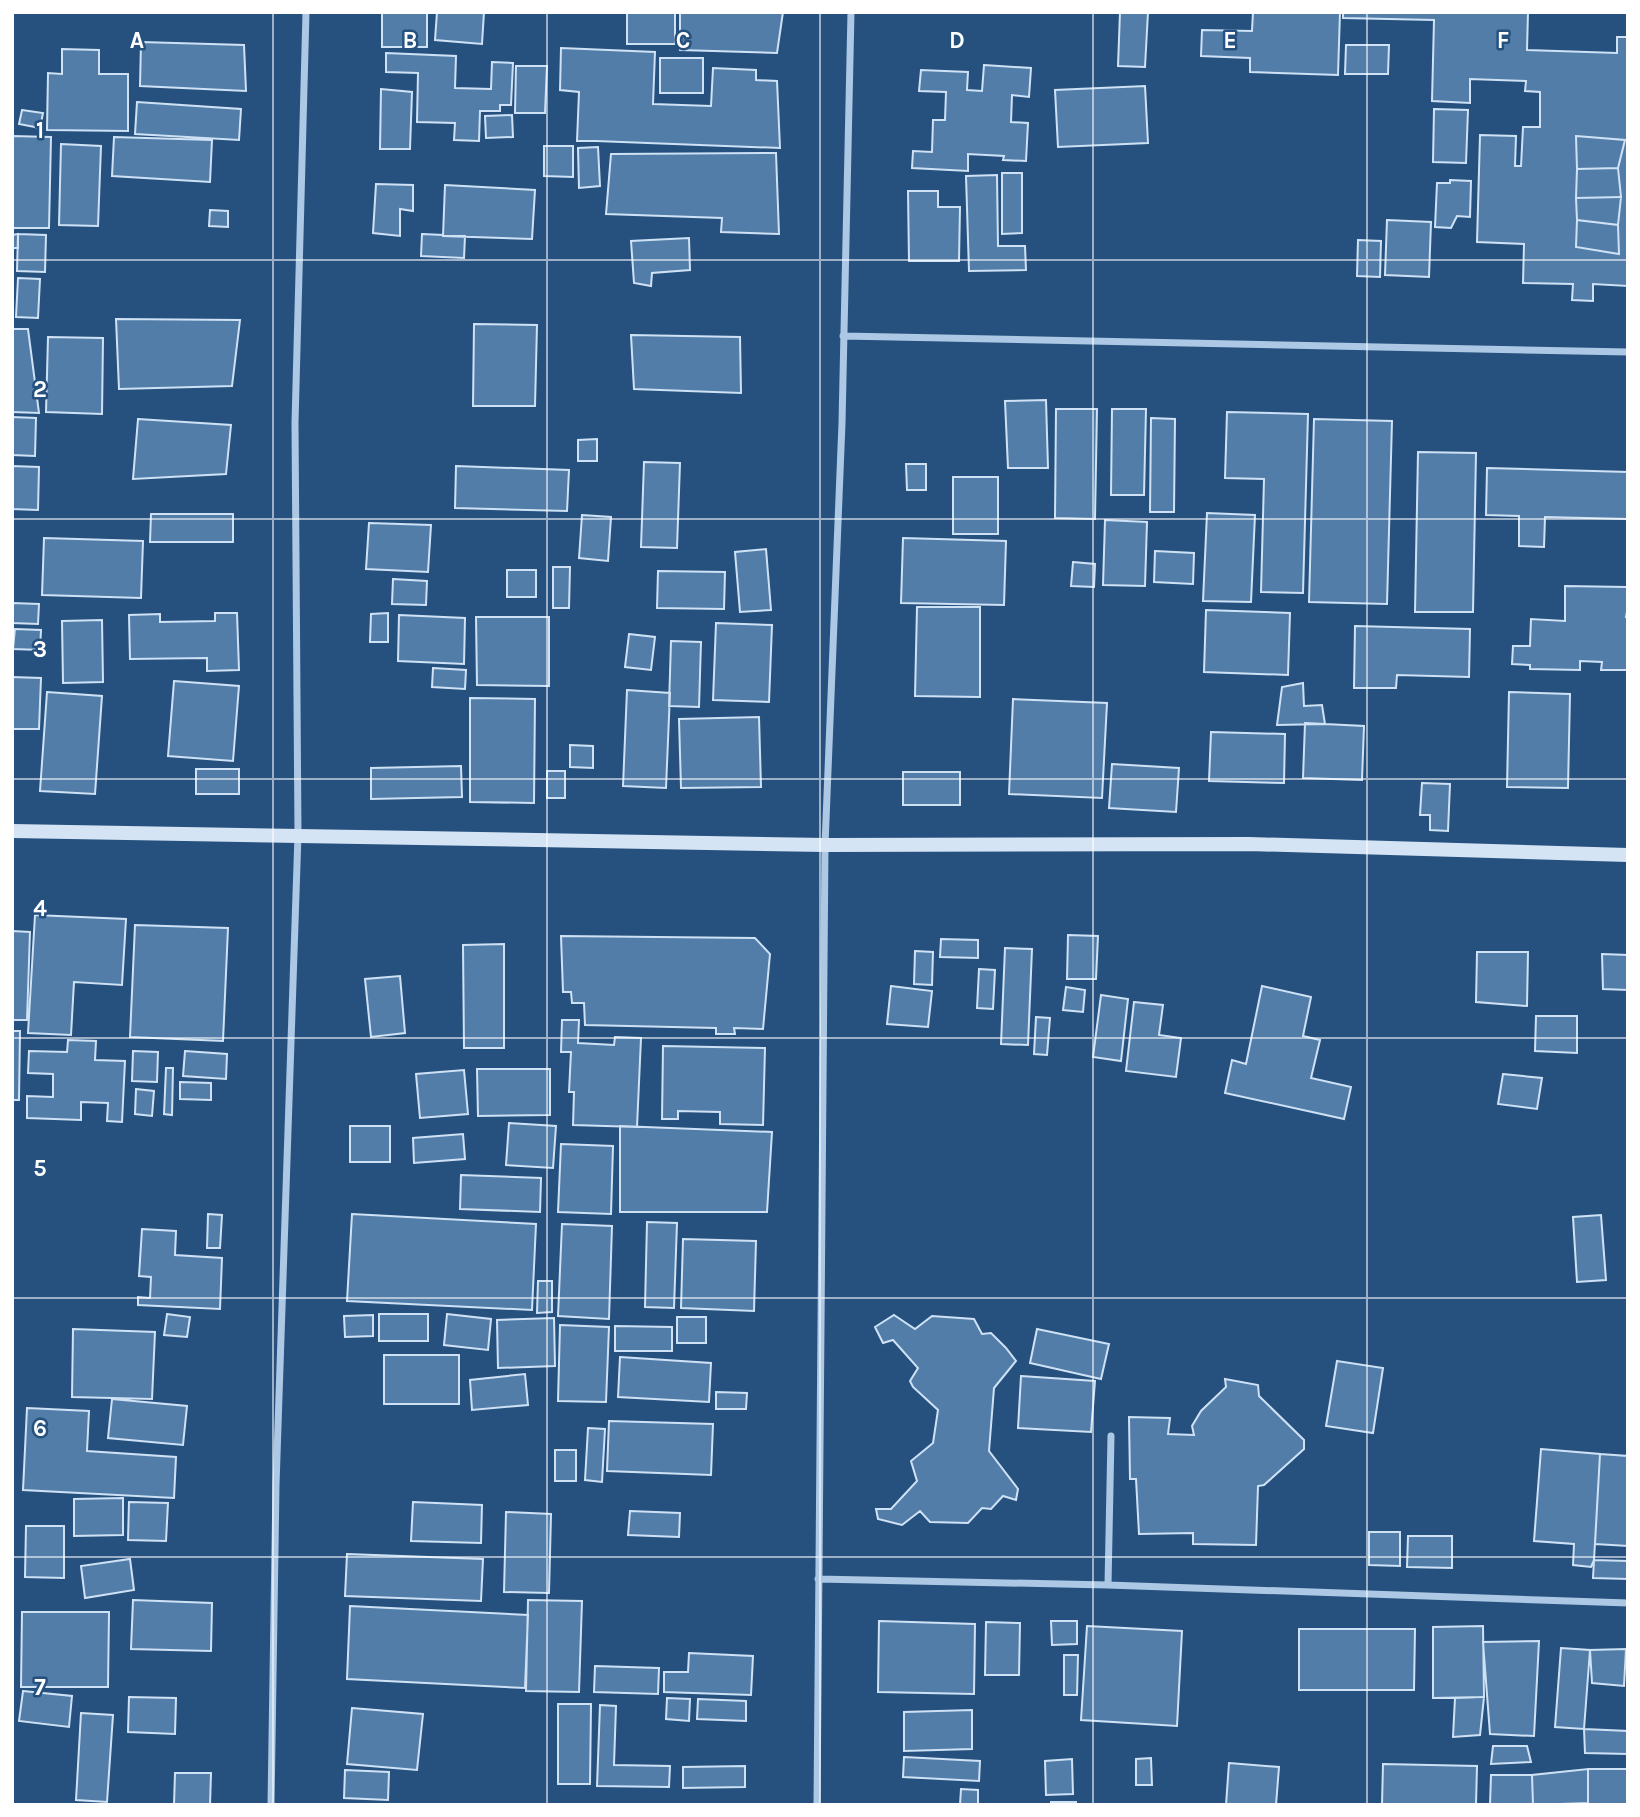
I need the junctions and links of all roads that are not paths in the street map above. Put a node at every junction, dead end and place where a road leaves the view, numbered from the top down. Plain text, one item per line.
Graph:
1 (306, 12) edge
2 (851, 12) edge
3 (844, 336) junction
4 (1628, 352) edge
5 (12, 831) edge
6 (298, 835) junction
7 (825, 845) junction
8 (1628, 855) edge
9 (1111, 1436) dead end
10 (818, 1579) junction
11 (1108, 1585) junction
12 (1628, 1603) edge
13 (271, 1805) edge
14 (817, 1805) edge

1 - 6 street
2 - 3 street
3 - 4 street
3 - 7 street
5 - 6 street
6 - 7 street
6 - 13 street
7 - 8 street
7 - 10 street
9 - 11 street
10 - 11 street
10 - 14 street
11 - 12 street

